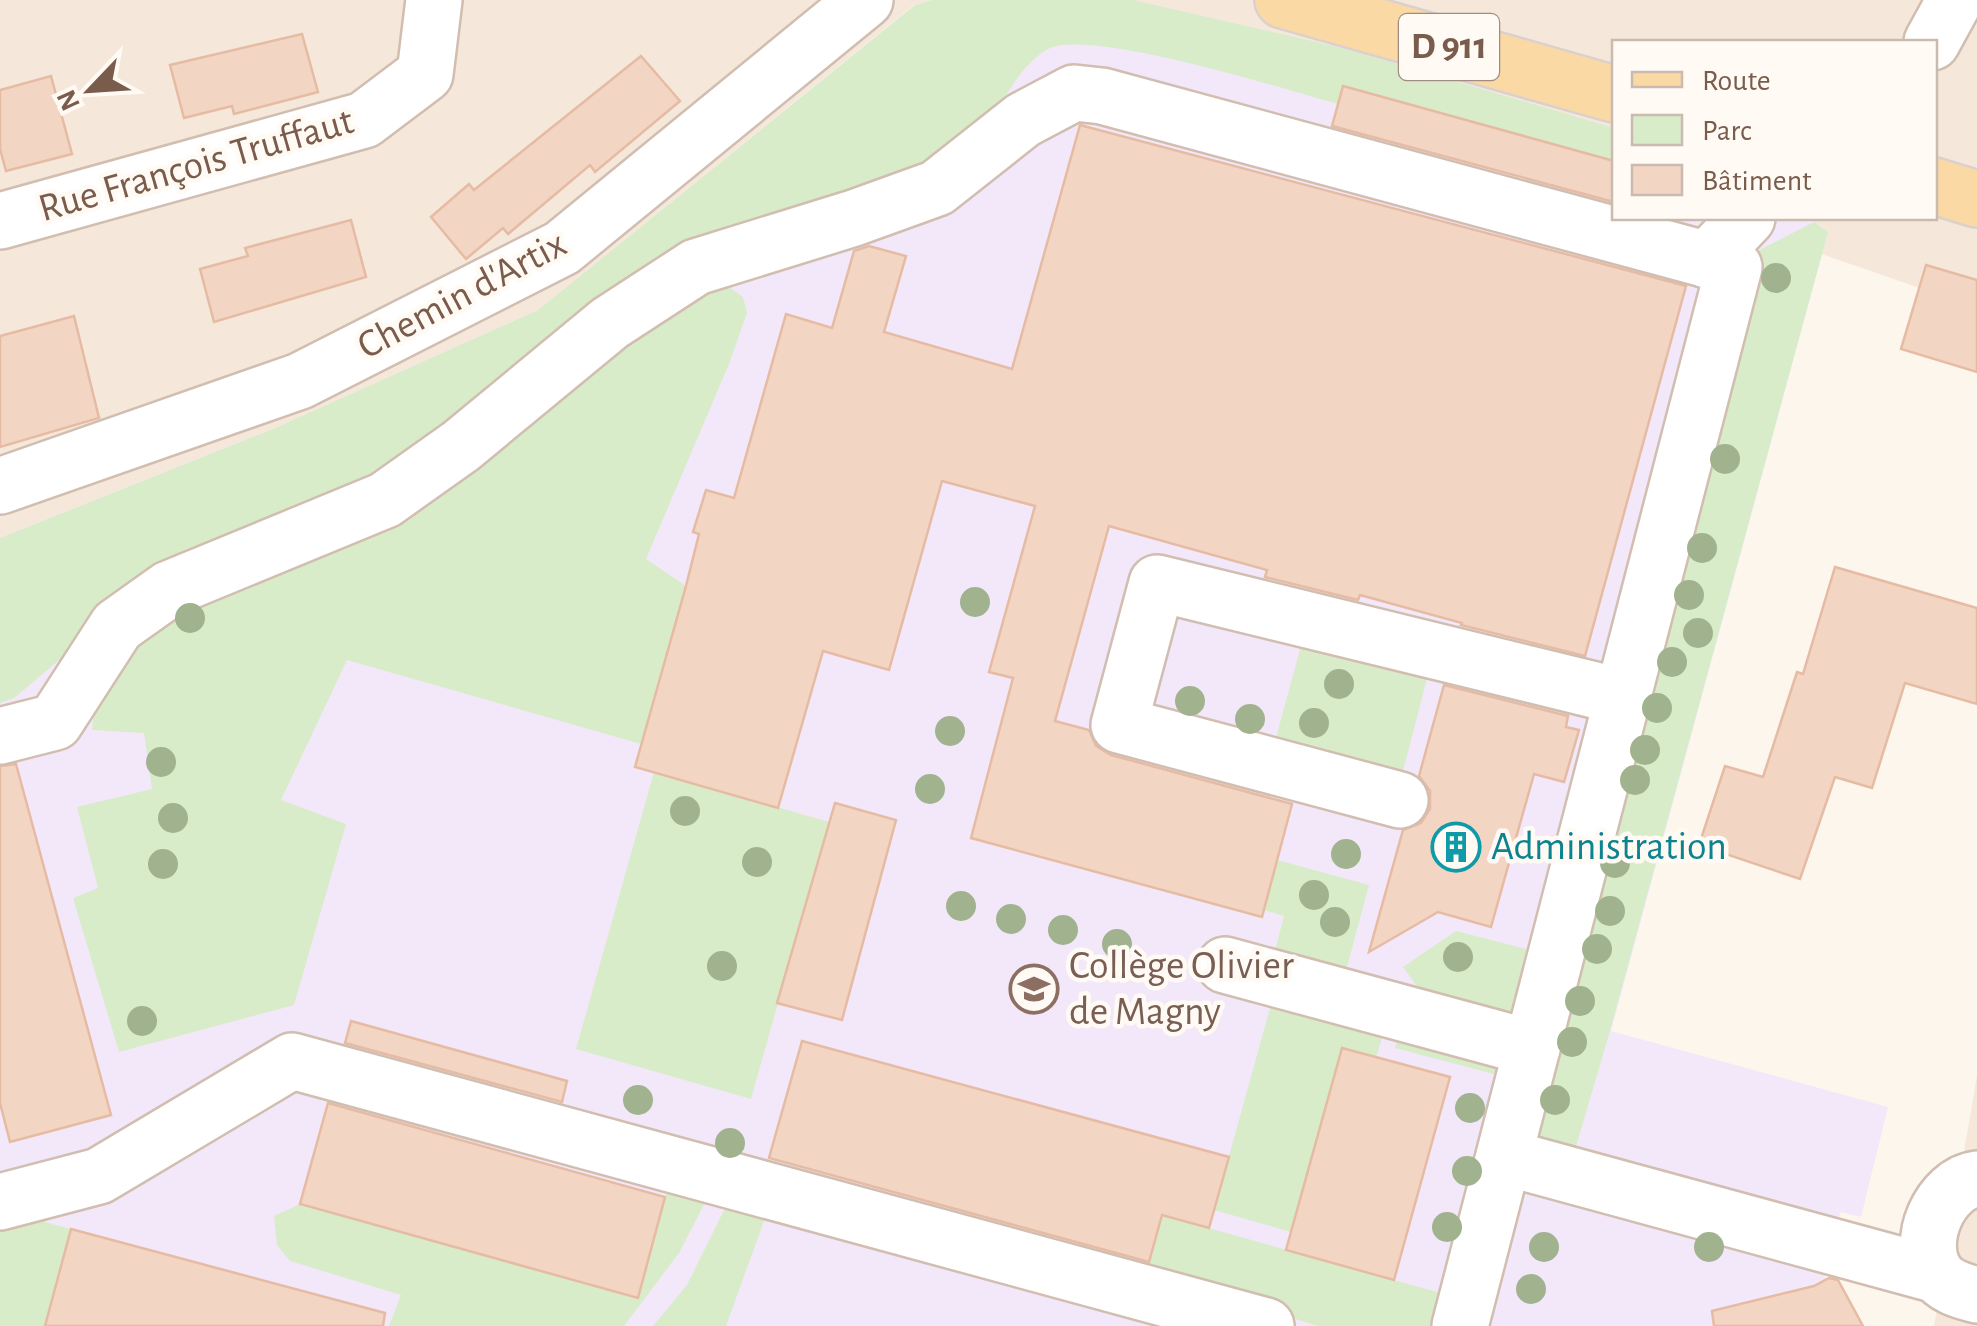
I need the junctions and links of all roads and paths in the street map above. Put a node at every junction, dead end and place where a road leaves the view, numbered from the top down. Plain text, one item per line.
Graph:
1 (434, 0) edge
2 (865, 0) edge
3 (1283, 0) edge
4 (1954, 0) edge
5 (1933, 40) edge
6 (1612, 93) edge
7 (1937, 187) edge
8 (1977, 200) edge
9 (1745, 220) edge
10 (0, 221) edge
11 (1707, 260) junction
12 (0, 486) edge
13 (1623, 697) junction
14 (0, 736) edge
15 (1400, 800) dead end
16 (1225, 965) dead end
17 (1532, 1048) junction
18 (1504, 1158) junction
19 (1977, 1179) edge
20 (0, 1202) edge
21 (1954, 1296) edge
22 (1266, 1326) edge
23 (1460, 1326) edge

1 - 10 street, Rue François Truffaut
2 - 12 street, Chemin d'Artix
3 - 6 main road, D 911
4 - 5 street
7 - 8 main road
9 - 11 street
11 - 13 street
11 - 14 street
13 - 15 street
13 - 17 street
16 - 17 street
17 - 18 street
18 - 21 street
18 - 23 street
19 - 21 street
20 - 22 street

